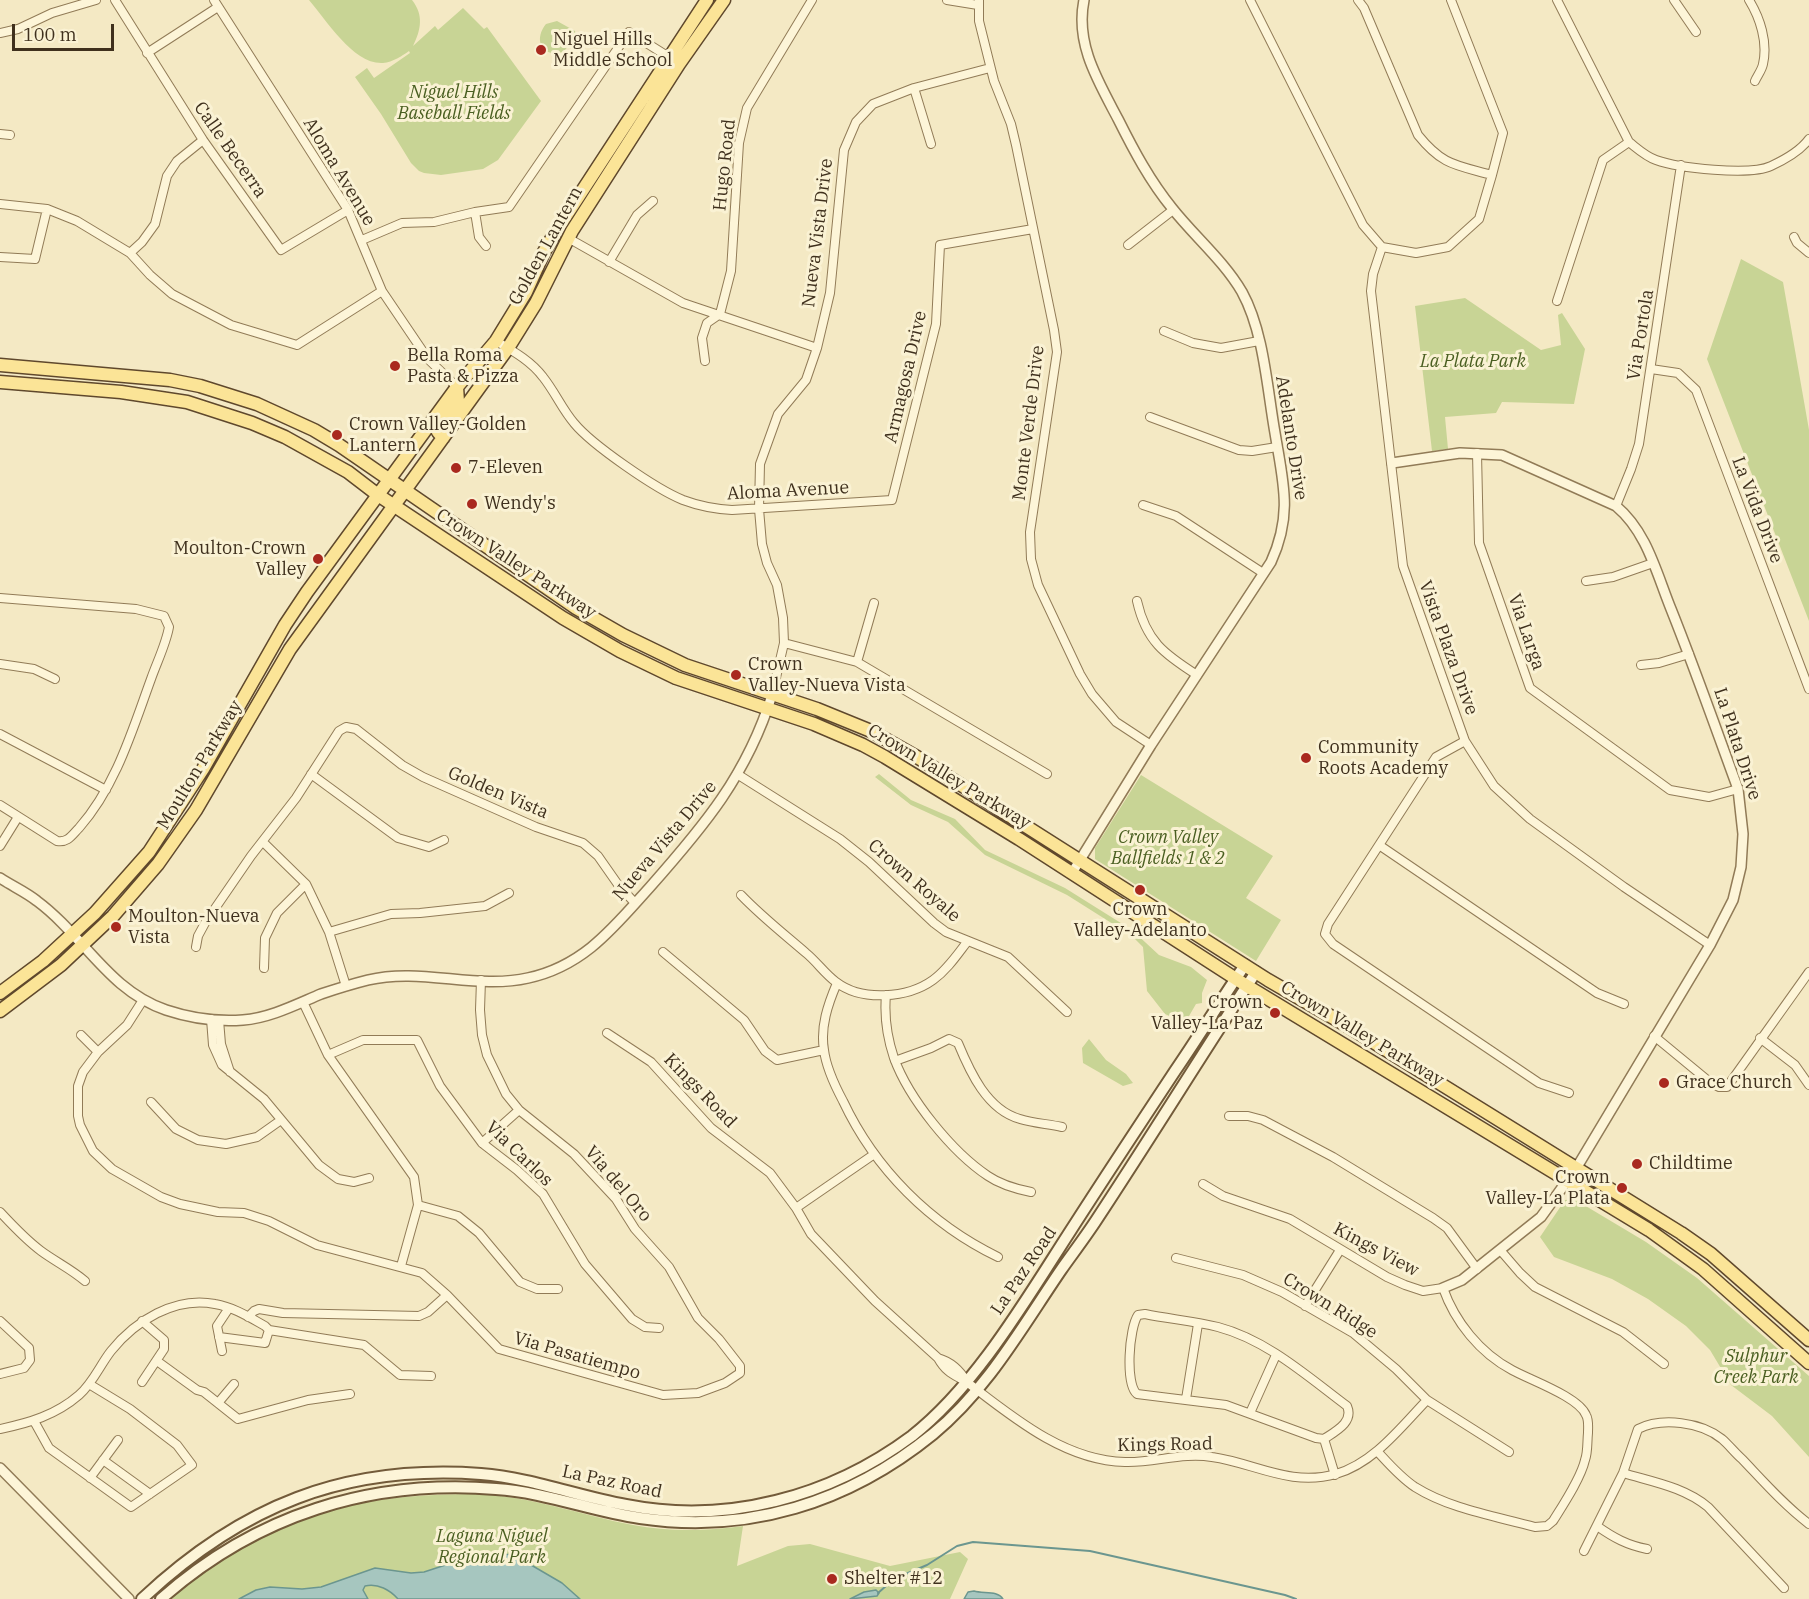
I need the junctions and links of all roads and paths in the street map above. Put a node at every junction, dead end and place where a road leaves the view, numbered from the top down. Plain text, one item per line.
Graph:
1 (96, 0) edge
2 (115, 0) edge
3 (707, 0) edge
4 (724, 0) edge
5 (812, 0) edge
6 (947, 0) edge
7 (1084, 0) edge
8 (1250, 0) edge
9 (1358, 0) edge
10 (1451, 0) edge
11 (1557, 0) edge
12 (1674, 0) edge
13 (1749, 0) edge
14 (979, 3) edge
15 (216, 4) edge
16 (1696, 32) dead end
17 (0, 33) edge
18 (147, 53) junction
19 (674, 61) junction
20 (990, 68) junction
21 (1755, 81) dead end
22 (914, 88) junction
23 (0, 134) edge
24 (10, 135) dead end
25 (1809, 139) edge
26 (204, 140) junction
27 (1629, 142) junction
28 (931, 144) dead end
29 (1681, 165) junction
30 (1492, 175) junction
31 (588, 181) junction
32 (653, 201) dead end
33 (0, 204) edge
34 (47, 209) junction
35 (348, 210) junction
36 (1173, 210) junction
37 (475, 212) junction
38 (1033, 229) junction
39 (1794, 237) dead end
40 (568, 238) junction
41 (362, 240) junction
42 (1128, 245) dead end
43 (486, 246) dead end
44 (1383, 247) junction
45 (130, 252) junction
46 (1809, 253) edge
47 (0, 257) edge
48 (609, 262) junction
49 (538, 265) junction
50 (382, 291) junction
51 (1557, 301) dead end
52 (720, 314) junction
53 (1164, 331) dead end
54 (496, 341) junction
55 (1259, 341) junction
56 (508, 348) junction
57 (817, 348) junction
58 (498, 361) junction
59 (705, 361) dead end
60 (0, 365) edge
61 (1651, 369) junction
62 (0, 382) edge
63 (457, 387) junction
64 (1150, 417) dead end
65 (443, 438) junction
66 (1277, 447) junction
67 (1477, 453) junction
68 (1392, 463) junction
69 (388, 480) junction
70 (405, 491) junction
71 (378, 495) junction
72 (892, 500) joint
73 (394, 505) junction
74 (1143, 505) dead end
75 (1616, 506) junction
76 (759, 509) junction
77 (1653, 562) junction
78 (1263, 573) junction
79 (1586, 581) dead end
80 (0, 598) edge
81 (1137, 601) dead end
82 (874, 603) dead end
83 (784, 643) junction
84 (1689, 654) junction
85 (856, 662) junction
86 (0, 664) edge
87 (1641, 665) dead end
88 (1197, 675) junction
89 (56, 679) dead end
90 (1809, 689) edge
91 (772, 695) junction
92 (768, 709) junction
93 (0, 734) edge
94 (1466, 741) junction
95 (1151, 745) junction
96 (311, 774) junction
97 (737, 774) junction
98 (1047, 774) dead end
99 (1738, 789) junction
100 (106, 790) junction
101 (0, 805) edge
102 (18, 817) junction
103 (444, 840) dead end
104 (263, 842) junction
105 (1379, 845) junction
106 (0, 846) edge
107 (1081, 860) junction
108 (1072, 873) junction
109 (0, 878) edge
110 (306, 884) junction
111 (509, 893) dead end
112 (741, 894) dead end
113 (635, 903) junction
114 (329, 932) junction
115 (71, 933) junction
116 (967, 942) junction
117 (82, 944) junction
118 (1710, 945) junction
119 (196, 947) dead end
120 (663, 952) dead end
121 (264, 968) dead end
122 (1251, 969) junction
123 (1809, 972) edge
124 (1236, 978) junction
125 (481, 980) junction
126 (837, 983) junction
127 (346, 986) junction
128 (1247, 986) junction
129 (0, 993) edge
130 (886, 995) junction
131 (143, 1000) junction
132 (303, 1002) junction
133 (1624, 1004) dead end
134 (0, 1011) edge
135 (1067, 1012) dead end
136 (215, 1020) junction
137 (607, 1033) dead end
138 (81, 1035) dead end
139 (1654, 1036) junction
140 (1760, 1038) junction
141 (824, 1050) junction
142 (98, 1052) junction
143 (328, 1055) junction
144 (895, 1061) junction
145 (1809, 1085) edge
146 (1569, 1094) dead end
147 (151, 1102) dead end
148 (519, 1110) junction
149 (1229, 1116) dead end
150 (281, 1120) junction
151 (1062, 1127) dead end
152 (482, 1143) junction
153 (873, 1155) junction
154 (1577, 1167) junction
155 (369, 1179) dead end
156 (1568, 1180) junction
157 (1203, 1184) dead end
158 (1031, 1192) dead end
159 (418, 1205) junction
160 (796, 1208) junction
161 (0, 1212) edge
162 (1340, 1250) junction
163 (1501, 1251) junction
164 (998, 1257) dead end
165 (1176, 1258) dead end
166 (401, 1266) junction
167 (1478, 1269) junction
168 (85, 1281) dead end
169 (1443, 1288) junction
170 (558, 1289) dead end
171 (447, 1295) junction
172 (1305, 1306) junction
173 (229, 1308) junction
174 (248, 1317) junction
175 (0, 1321) edge
176 (142, 1321) junction
177 (1198, 1324) junction
178 (659, 1328) dead end
179 (269, 1330) junction
180 (219, 1336) junction
181 (1809, 1340) edge
182 (222, 1351) dead end
183 (1276, 1355) junction
184 (157, 1361) junction
185 (1809, 1362) edge
186 (1664, 1364) dead end
187 (741, 1371) joint
188 (0, 1374) edge
189 (430, 1376) dead end
190 (142, 1382) dead end
191 (967, 1382) junction
192 (89, 1384) junction
193 (234, 1384) dead end
194 (977, 1390) junction
195 (350, 1394) dead end
196 (1186, 1399) junction
197 (1427, 1400) junction
198 (218, 1403) junction
199 (1250, 1413) junction
200 (34, 1421) junction
201 (0, 1429) edge
202 (1324, 1439) junction
203 (118, 1440) dead end
204 (1377, 1451) junction
205 (1509, 1452) dead end
206 (103, 1460) junction
207 (0, 1468) edge
208 (1623, 1473) junction
209 (1335, 1474) junction
210 (845, 1477) junction
211 (90, 1478) junction
212 (844, 1491) junction
213 (150, 1494) junction
214 (1809, 1524) edge
215 (1597, 1526) junction
216 (1647, 1549) dead end
217 (1584, 1551) dead end
218 (185, 1578) junction
219 (1784, 1588) dead end
220 (129, 1599) edge
221 (142, 1599) edge
222 (152, 1599) edge
223 (161, 1599) edge

1 - 17 street
2 - 18 street, Calle Becerra
3 - 19 main road, Golden Lantern
4 - 19 main road, Golden Lantern
5 - 52 street, Hugo Road
6 - 14 street
7 - 36 street, Adelanto Drive
8 - 44 street
9 - 30 street
10 - 30 street
11 - 27 street
12 - 16 street
13 - 21 street
14 - 20 street, Monte Verde Drive
15 - 18 street
15 - 35 street, Aloma Avenue
18 - 26 street, Calle Becerra
19 - 31 main road, Golden Lantern
19 - 37 street
19 - 40 main road, Golden Lantern
20 - 22 street, Nueva Vista Drive
20 - 38 street, Monte Verde Drive
22 - 28 street
22 - 57 street, Nueva Vista Drive
23 - 24 street
25 - 29 street
26 - 35 street, Calle Becerra
26 - 45 street
27 - 29 street
27 - 51 street
29 - 61 street, Via Portola
30 - 44 street
31 - 40 main road
31 - 49 main road, Golden Lantern
32 - 48 street
33 - 34 street
34 - 45 street
34 - 47 street
35 - 41 street, Aloma Avenue
36 - 42 street
36 - 55 street, Adelanto Drive
37 - 41 street
37 - 43 street
38 - 72 street, Armagosa Drive
38 - 95 street, Monte Verde Drive
39 - 46 street
40 - 48 street
40 - 49 main road
40 - 56 main road, Golden Lantern
41 - 50 street, Aloma Avenue
44 - 68 street, Vista Plaza Drive
45 - 50 street
48 - 52 street
49 - 54 main road, Golden Lantern
50 - 63 street, Aloma Avenue
52 - 57 street
52 - 59 street
53 - 55 street
54 - 56 street, Aloma Avenue
54 - 63 main road, Golden Lantern
55 - 66 street, Adelanto Drive
56 - 58 main road, Golden Lantern
56 - 76 street, Aloma Avenue
57 - 76 street, Nueva Vista Drive
58 - 63 main road
58 - 65 main road, Golden Lantern
60 - 69 main road, Crown Valley Parkway
61 - 75 street, Via Portola
61 - 90 street, La Vida Drive
62 - 71 main road, Crown Valley Parkway
63 - 65 main road
63 - 69 main road, Golden Lantern
64 - 66 street
65 - 70 main road, Golden Lantern
66 - 78 street, Adelanto Drive
67 - 68 street, La Plata Drive
67 - 75 street, La Plata Drive
67 - 99 street, Via Larga
68 - 94 street, Vista Plaza Drive
69 - 70 main road, Crown Valley Parkway
69 - 71 main road, Golden Lantern
70 - 73 main road, Golden Lantern
70 - 91 main road, Crown Valley Parkway
71 - 73 main road, Crown Valley Parkway
71 - 115 main road, Moulton Parkway
72 - 76 street, Aloma Avenue
73 - 92 main road, Crown Valley Parkway
73 - 117 main road, Moulton Parkway
74 - 78 street
75 - 77 street, La Plata Drive
76 - 83 street, Nueva Vista Drive
77 - 79 street
77 - 84 street, La Plata Drive
78 - 88 street, Adelanto Drive
80 - 100 street
81 - 88 street
82 - 85 street
83 - 85 street
83 - 91 street, Nueva Vista Drive
84 - 87 street
84 - 99 street, La Plata Drive
85 - 98 street
86 - 89 street
88 - 95 street, Adelanto Drive
91 - 92 street, Nueva Vista Drive
91 - 107 main road, Crown Valley Parkway
92 - 97 street, Nueva Vista Drive
92 - 108 main road, Crown Valley Parkway
93 - 100 street
94 - 105 street
94 - 118 street, Vista Plaza Drive
95 - 107 street, Adelanto Drive
96 - 103 street
96 - 104 street
96 - 113 street, Golden Vista
97 - 113 street, Nueva Vista Drive
97 - 116 street, Crown Royale
99 - 118 street, La Plata Drive
100 - 102 street
101 - 102 street
102 - 106 street
104 - 110 street
104 - 119 street
105 - 133 street
105 - 146 street
107 - 108 street, Adelanto Drive
107 - 122 main road, Crown Valley Parkway
108 - 124 main road, Crown Valley Parkway
109 - 115 street, Nueva Vista Drive
110 - 114 street
110 - 121 street
111 - 114 street
112 - 126 street
113 - 125 street, Nueva Vista Drive
114 - 127 street
115 - 117 street, Nueva Vista Drive
115 - 129 main road, Moulton Parkway
116 - 130 street
116 - 135 street, Crown Royale
117 - 131 street, Nueva Vista Drive
117 - 134 main road, Moulton Parkway
118 - 139 street, La Plata Drive
120 - 141 street
122 - 124 main road, La Paz Road
122 - 128 main road, La Paz Road
122 - 154 main road, Crown Valley Parkway
123 - 140 street
124 - 128 main road, Crown Valley Parkway
124 - 191 main road, La Paz Road
125 - 127 street, Nueva Vista Drive
125 - 148 street, Via del Oro
126 - 130 street
126 - 141 street
127 - 132 street, Nueva Vista Drive
128 - 156 main road, Crown Valley Parkway
128 - 194 main road, La Paz Road
130 - 144 street
131 - 136 street, Nueva Vista Drive
131 - 142 street, Via Pasatiempo
132 - 136 street, Nueva Vista Drive
132 - 143 street
136 - 150 street
137 - 160 street, Kings Road
138 - 142 street
139 - 140 street
139 - 154 street, La Plata Drive
140 - 145 street
141 - 153 street
142 - 166 street, Via Pasatiempo
143 - 152 street, Via Carlos
143 - 159 street
144 - 151 street
144 - 158 street
147 - 150 street
148 - 152 street
148 - 187 street, Via del Oro
149 - 167 street
150 - 155 street
152 - 178 street, Via Carlos
153 - 160 street
153 - 164 street
154 - 156 street, La Plata Drive
154 - 181 main road, Crown Valley Parkway
156 - 163 street, La Plata Drive
156 - 185 main road, Crown Valley Parkway
157 - 162 street, Kings View
159 - 166 street
159 - 170 street
160 - 191 street, Kings Road
161 - 168 street
162 - 169 street, Kings View
162 - 172 street
163 - 167 street, La Plata Drive
163 - 186 street
165 - 172 street, Crown Ridge
166 - 171 street, Via Pasatiempo
167 - 169 street, La Plata Drive
169 - 204 street
171 - 174 street
171 - 187 street, Via Pasatiempo
172 - 197 street, Crown Ridge
173 - 174 street
173 - 176 street
173 - 180 street
174 - 179 street
175 - 188 street
176 - 184 street
176 - 192 street
177 - 183 street
177 - 196 street
177 - 196 street
179 - 180 street
179 - 189 street
180 - 182 street
183 - 199 street
183 - 202 street
184 - 190 street
184 - 198 street
191 - 194 street, Kings Road
191 - 210 main road, La Paz Road
192 - 200 street
192 - 213 street
193 - 198 street
194 - 209 street, Kings Road
194 - 212 main road, La Paz Road
195 - 198 street
196 - 199 street
197 - 204 street, Kings Road
197 - 205 street, Crown Ridge
199 - 202 street
200 - 201 street
200 - 211 street
202 - 209 street
203 - 206 street
204 - 209 street, Kings Road
206 - 211 street
206 - 213 street
207 - 220 street
208 - 214 street
208 - 215 street
208 - 219 street
210 - 212 main road
210 - 221 main road, La Paz Road
211 - 213 street
212 - 218 main road, La Paz Road
215 - 216 street
215 - 217 street
218 - 222 main road
218 - 223 main road, La Paz Road

